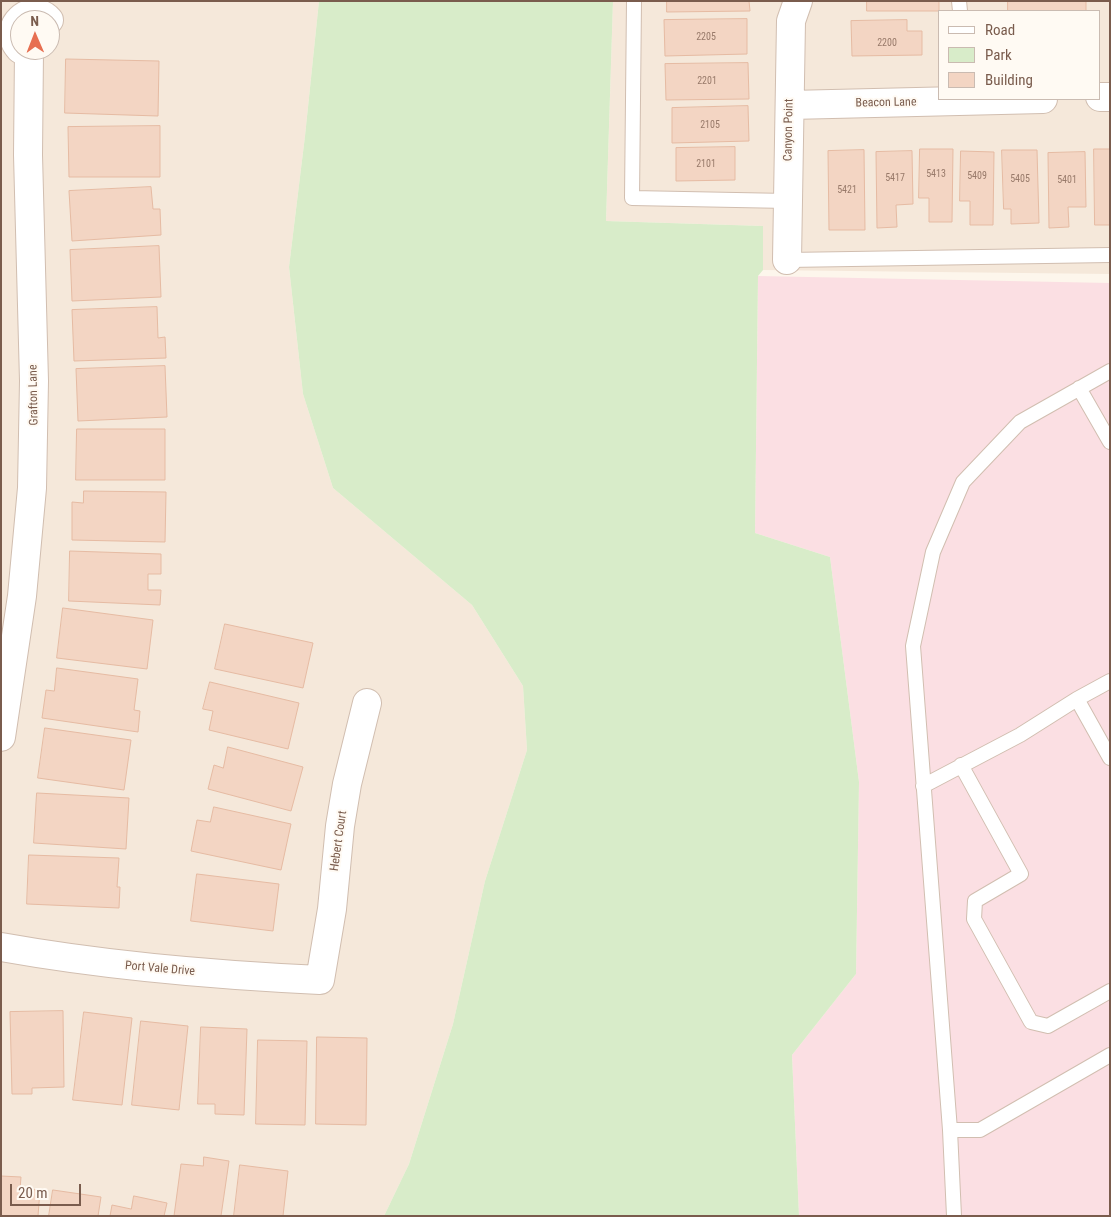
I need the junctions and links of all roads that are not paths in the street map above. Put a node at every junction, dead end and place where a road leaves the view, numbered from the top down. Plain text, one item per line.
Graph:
1 (634, 1) edge
2 (798, 1) edge
3 (25, 60) edge
4 (966, 100) edge
5 (790, 105) junction
6 (788, 201) junction
7 (1110, 256) edge
8 (787, 260) joint
9 (1110, 371) edge
10 (1079, 388) junction
11 (1110, 442) edge
12 (1110, 681) edge
13 (1077, 698) junction
14 (367, 703) dead end
15 (1, 737) edge
16 (1110, 758) edge
17 (961, 766) junction
18 (924, 786) junction
19 (1, 947) edge
20 (320, 980) joint
21 (1110, 991) edge
22 (1110, 1055) edge
23 (950, 1130) junction
24 (954, 1216) edge

1 - 6 lane
2 - 5 street, Canyon Point
3 - 15 street, Grafton Lane
4 - 5 street, Beacon Lane
5 - 6 street, Canyon Point
6 - 8 street, Canyon Point
7 - 8 lane
9 - 10 lane
10 - 11 lane
10 - 18 lane
12 - 13 lane
13 - 16 lane
13 - 17 lane
14 - 20 street, Hebert Court
17 - 18 lane
17 - 21 lane
18 - 23 lane
19 - 20 street, Port Vale Drive
22 - 23 lane
23 - 24 lane

